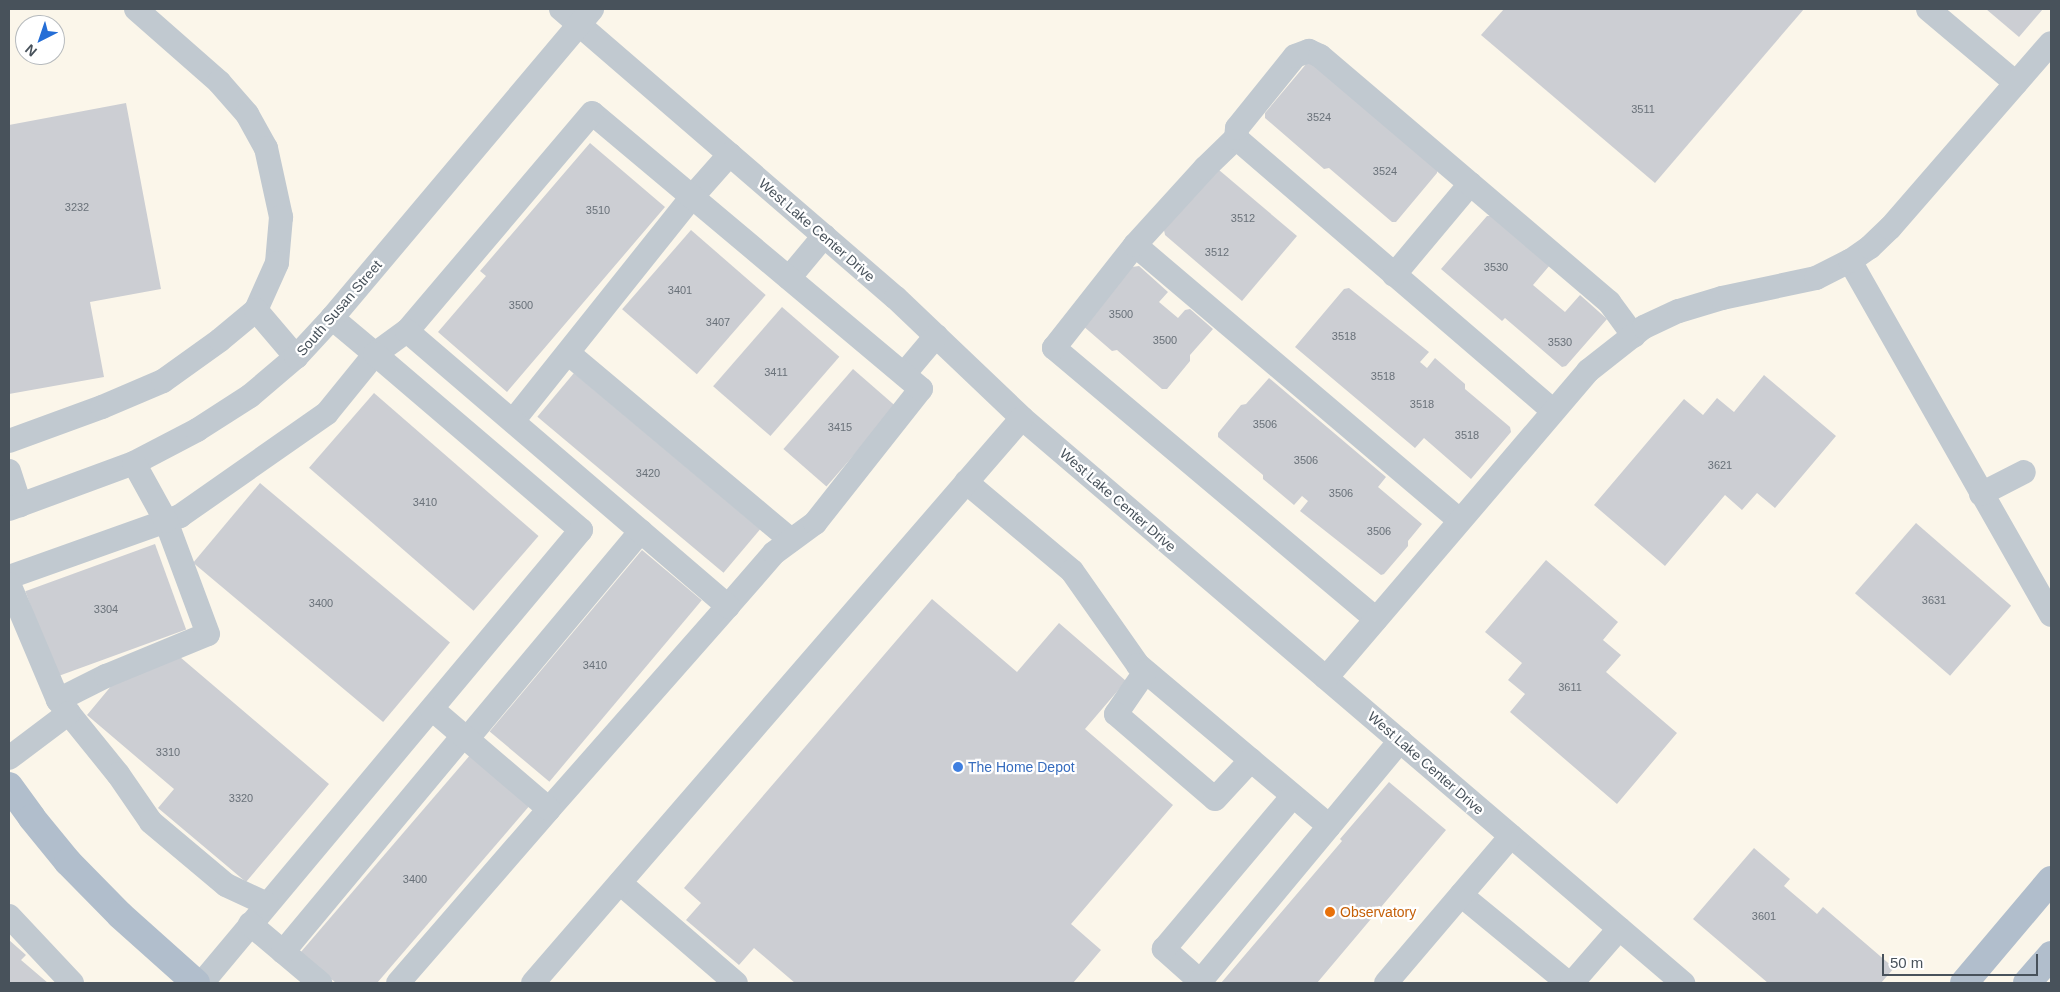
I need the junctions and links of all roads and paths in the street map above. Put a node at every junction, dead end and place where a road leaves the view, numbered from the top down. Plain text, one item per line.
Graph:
1 (136, 9) edge
2 (561, 9) edge
3 (1928, 9) edge
4 (585, 16) edge
5 (2051, 43) edge
6 (2016, 83) junction
7 (1236, 138) junction
8 (730, 154) junction
9 (1470, 184) junction
10 (692, 197) junction
11 (824, 236) junction
12 (1135, 245) junction
13 (1850, 261) junction
14 (1394, 275) junction
15 (789, 278) junction
16 (256, 310) junction
17 (332, 318) junction
18 (407, 331) junction
19 (936, 336) junction
20 (1634, 336) junction
21 (568, 353) junction
22 (375, 354) junction
23 (296, 357) junction
24 (904, 374) junction
25 (1553, 411) junction
26 (1022, 418) junction
27 (513, 421) junction
28 (9, 441) edge
29 (134, 463) junction
30 (9, 471) edge
31 (2024, 472) dead end
32 (966, 482) junction
33 (1981, 494) junction
34 (14, 507) edge
35 (166, 521) junction
36 (1460, 521) junction
37 (641, 531) junction
38 (791, 540) junction
39 (9, 577) edge
40 (9, 584) edge
41 (728, 606) junction
42 (2049, 606) edge
43 (1376, 619) junction
44 (1146, 672) junction
45 (1326, 678) junction
46 (64, 706) junction
47 (432, 708) junction
48 (465, 737) junction
49 (1400, 741) junction
50 (9, 758) edge
51 (1251, 760) junction
52 (9, 786) edge
53 (1294, 796) junction
54 (549, 809) junction
55 (1329, 826) junction
56 (1511, 836) junction
57 (2051, 880) edge
58 (620, 883) junction
59 (1461, 895) junction
60 (267, 904) junction
61 (9, 916) edge
62 (250, 924) junction
63 (1619, 929) junction
64 (283, 952) junction
65 (2051, 955) edge
66 (1200, 982) edge
67 (72, 983) edge
68 (196, 983) edge
69 (202, 983) edge
70 (320, 983) edge
71 (398, 983) edge
72 (534, 983) edge
73 (736, 983) edge
74 (1386, 983) edge
75 (1568, 983) edge
76 (1572, 983) edge
77 (1682, 983) edge
78 (1964, 983) edge
79 (2027, 983) edge

1 - 16 street
2 - 4 street, West Lake Center Drive
3 - 6 street
4 - 8 street, West Lake Center Drive
4 - 17 street, South Susan Street
5 - 6 street
6 - 13 street
7 - 9 street
7 - 12 street
7 - 14 street
8 - 10 street
8 - 11 street, West Lake Center Drive
9 - 14 street
9 - 20 street
10 - 15 street
10 - 18 street
10 - 21 street
11 - 15 street
11 - 19 street, West Lake Center Drive
12 - 36 street
12 - 43 street
13 - 20 street
13 - 33 street
14 - 25 street
15 - 24 street
16 - 23 street
16 - 28 street
17 - 22 street
17 - 23 street, South Susan Street
18 - 22 street
18 - 27 street
19 - 24 street
19 - 26 street, West Lake Center Drive
20 - 25 street
21 - 27 street
21 - 38 street
22 - 35 street
22 - 47 street
23 - 29 street, South Susan Street
24 - 38 street
25 - 36 street
26 - 32 street
26 - 45 street, West Lake Center Drive
27 - 37 street
29 - 34 street, South Susan Street
29 - 35 street
30 - 34 street
31 - 33 street
32 - 44 street
32 - 58 street
33 - 42 street
35 - 39 street
35 - 46 street
36 - 43 street
37 - 41 street
37 - 48 street
38 - 41 street
40 - 46 street
41 - 54 street
43 - 45 street
44 - 51 street
44 - 51 street
45 - 49 street, West Lake Center Drive
46 - 50 street
46 - 60 street
47 - 48 street
47 - 60 street
48 - 54 street
48 - 64 street
49 - 55 street
49 - 56 street, West Lake Center Drive
51 - 53 street
52 - 68 main road
53 - 55 street
53 - 66 street
54 - 71 street
55 - 66 street
56 - 59 street
56 - 63 street, West Lake Center Drive
57 - 78 main road
58 - 72 street
58 - 73 street
59 - 74 street
59 - 75 street
60 - 62 street
61 - 67 street
62 - 64 street
62 - 69 street
63 - 76 street
63 - 77 street, West Lake Center Drive
64 - 70 street
65 - 79 main road

